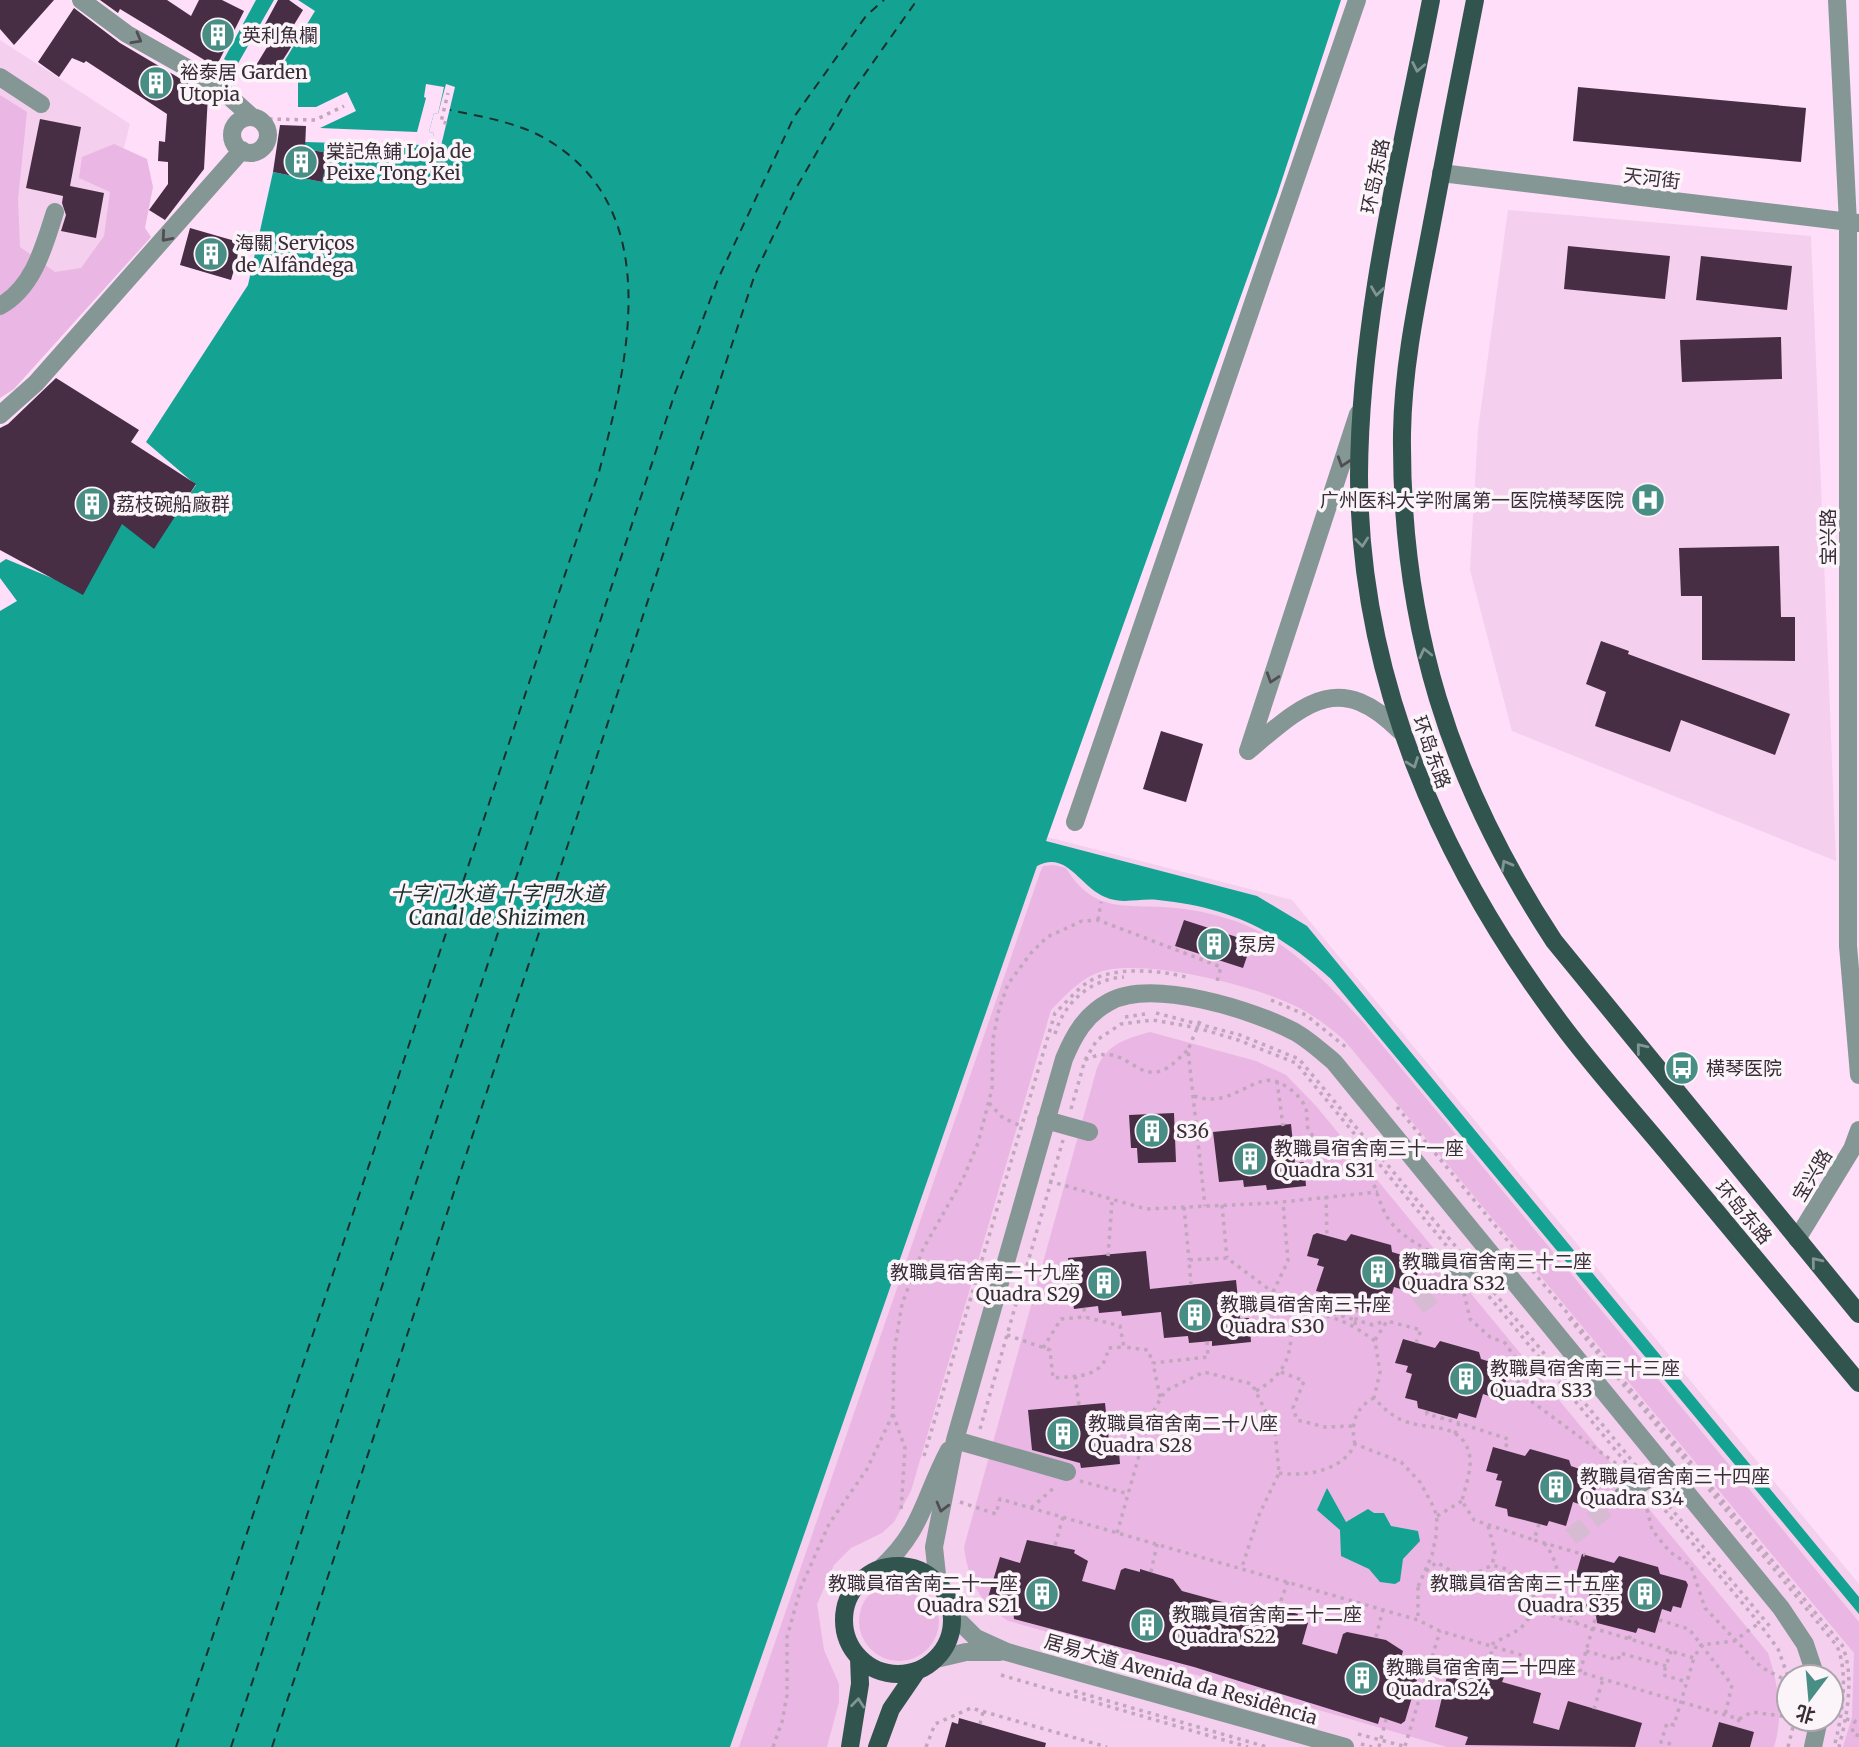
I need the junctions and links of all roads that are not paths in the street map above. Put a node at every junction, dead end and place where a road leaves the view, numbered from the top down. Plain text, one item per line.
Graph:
1 (81, 0) edge
2 (1357, 0) edge
3 (1431, 0) edge
4 (1475, 0) edge
5 (1837, 0) edge
6 (0, 77) edge
7 (41, 104) dead end
8 (255, 118) junction
9 (242, 150) junction
10 (1441, 173) junction
11 (55, 212) dead end
12 (1854, 223) edge
13 (0, 306) edge
14 (1364, 397) junction
15 (0, 415) edge
16 (1400, 731) junction
17 (1075, 822) dead end
18 (1859, 1075) edge
19 (1057, 1123) junction
20 (1859, 1130) edge
21 (1089, 1132) dead end
22 (1797, 1239) junction
23 (1490, 1253) junction
24 (1448, 1283) tunnel mouth
25 (1859, 1314) edge
26 (1859, 1383) edge
27 (967, 1441) junction
28 (1666, 1467) junction
29 (1068, 1478) road end
30 (1622, 1497) tunnel mouth
31 (880, 1569) junction
32 (943, 1590) junction
33 (952, 1614) junction
34 (1007, 1652) junction
35 (859, 1658) junction
36 (936, 1659) junction
37 (1811, 1663) edge
38 (917, 1671) junction
39 (850, 1747) edge
40 (877, 1747) edge
41 (1345, 1747) edge

1 -> 8 street
2 - 17 street
3 -> 14 main road, 环岛东路
4 - 10 main road, 环岛东路
5 - 12 street, 宝兴路
6 - 7 street
8 - 9 street
8 - 9 street
9 -> 15 street
10 - 12 street, 天河街
22 -> 10 main road, 环岛东路
11 - 13 street
12 - 18 street, 宝兴路
14 -> 16 main road, 环岛东路
14 -> 16 street
16 -> 26 main road, 环岛东路
19 - 21 street
19 - 23 street
19 - 27 street
20 - 22 street, 宝兴路
25 -> 22 main road, 环岛东路
23 - 24 street
23 - 28 street
27 - 29 street
27 - 31 street
27 -> 32 street
28 - 30 street
28 - 37 street
31 - 32 main road
31 - 35 main road
32 - 33 main road
33 - 34 street, 居易大道 Avenida da Residência
33 - 36 main road
34 - 36 street, 居易大道 Avenida da Residência
34 - 41 street, 居易大道 Avenida da Residência
35 - 38 main road
39 -> 35 main road
36 - 38 main road
38 - 40 main road

